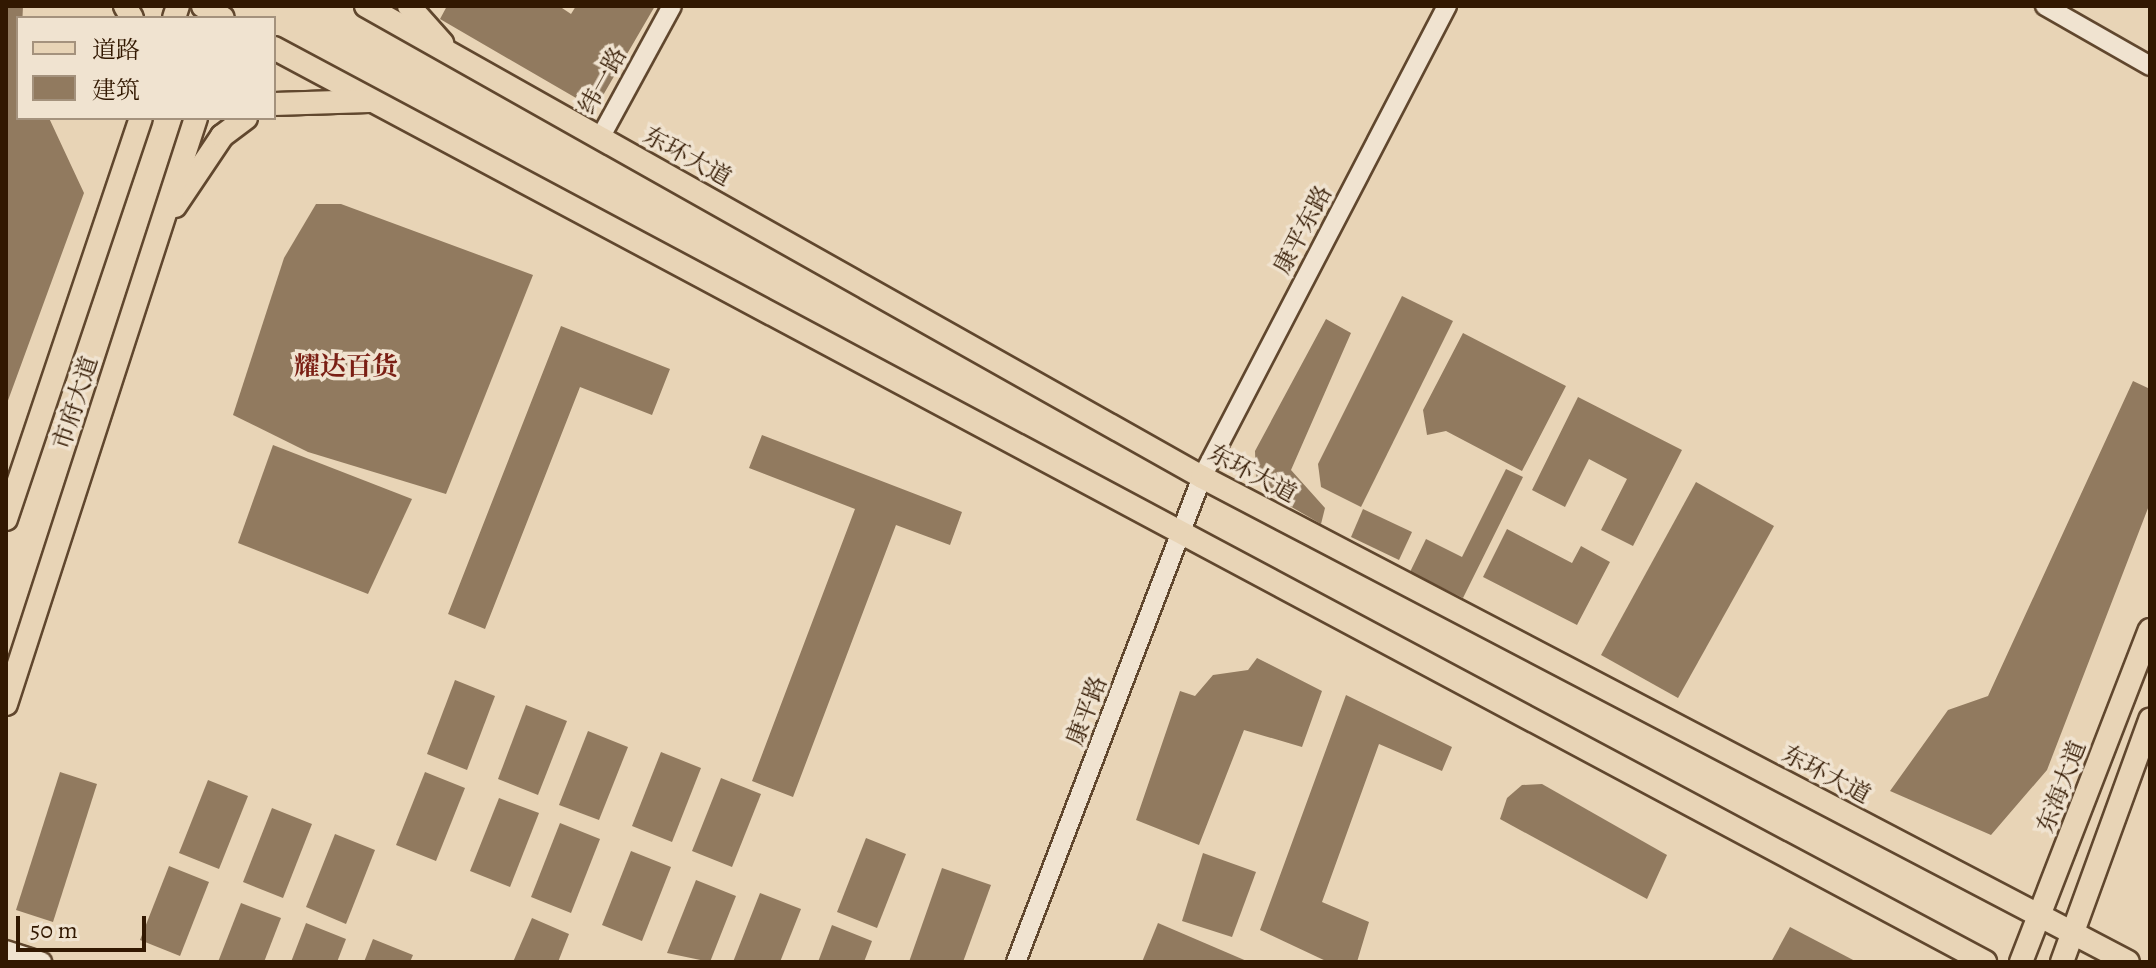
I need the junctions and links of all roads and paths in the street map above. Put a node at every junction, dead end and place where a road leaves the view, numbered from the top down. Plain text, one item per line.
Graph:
1 (366, 6) edge
2 (409, 6) edge
3 (672, 6) edge
4 (1447, 6) edge
5 (2045, 6) edge
6 (276, 49) edge
7 (453, 55) junction
8 (2150, 66) edge
9 (372, 101) junction
10 (276, 104) edge
11 (195, 120) edge
12 (243, 120) edge
13 (134, 129) edge
14 (600, 138) junction
15 (161, 227) junction
16 (1202, 477) junction
17 (6, 519) edge
18 (1180, 534) junction
19 (2150, 630) edge
20 (6, 704) edge
21 (2150, 720) edge
22 (2039, 917) junction
23 (2072, 934) junction
24 (6, 950) edge
25 (42, 962) edge
26 (1016, 962) edge
27 (1985, 962) edge
28 (2021, 962) edge
29 (2062, 962) edge
30 (2128, 962) edge

1 - 7 main road, 东环大道
2 - 7 main road
3 - 14 street, 纬一路
4 - 16 street, 康平东路
5 - 8 street
6 - 9 main road
7 - 14 main road, 东环大道
9 - 10 main road
9 - 18 main road
11 - 15 main road, 市府大道
12 - 15 main road
13 - 17 main road, 市府大道
14 - 16 main road, 东环大道
15 - 20 main road, 市府大道
16 - 18 street, 康平路
16 - 22 main road, 东环大道
18 - 26 street, 康平路
18 - 27 main road
19 - 22 main road, 东海大道
21 - 23 main road
22 - 23 main road, 东环大道
22 - 28 main road, 东海大道
23 - 29 main road
23 - 30 main road, 东环大道
24 - 25 street

